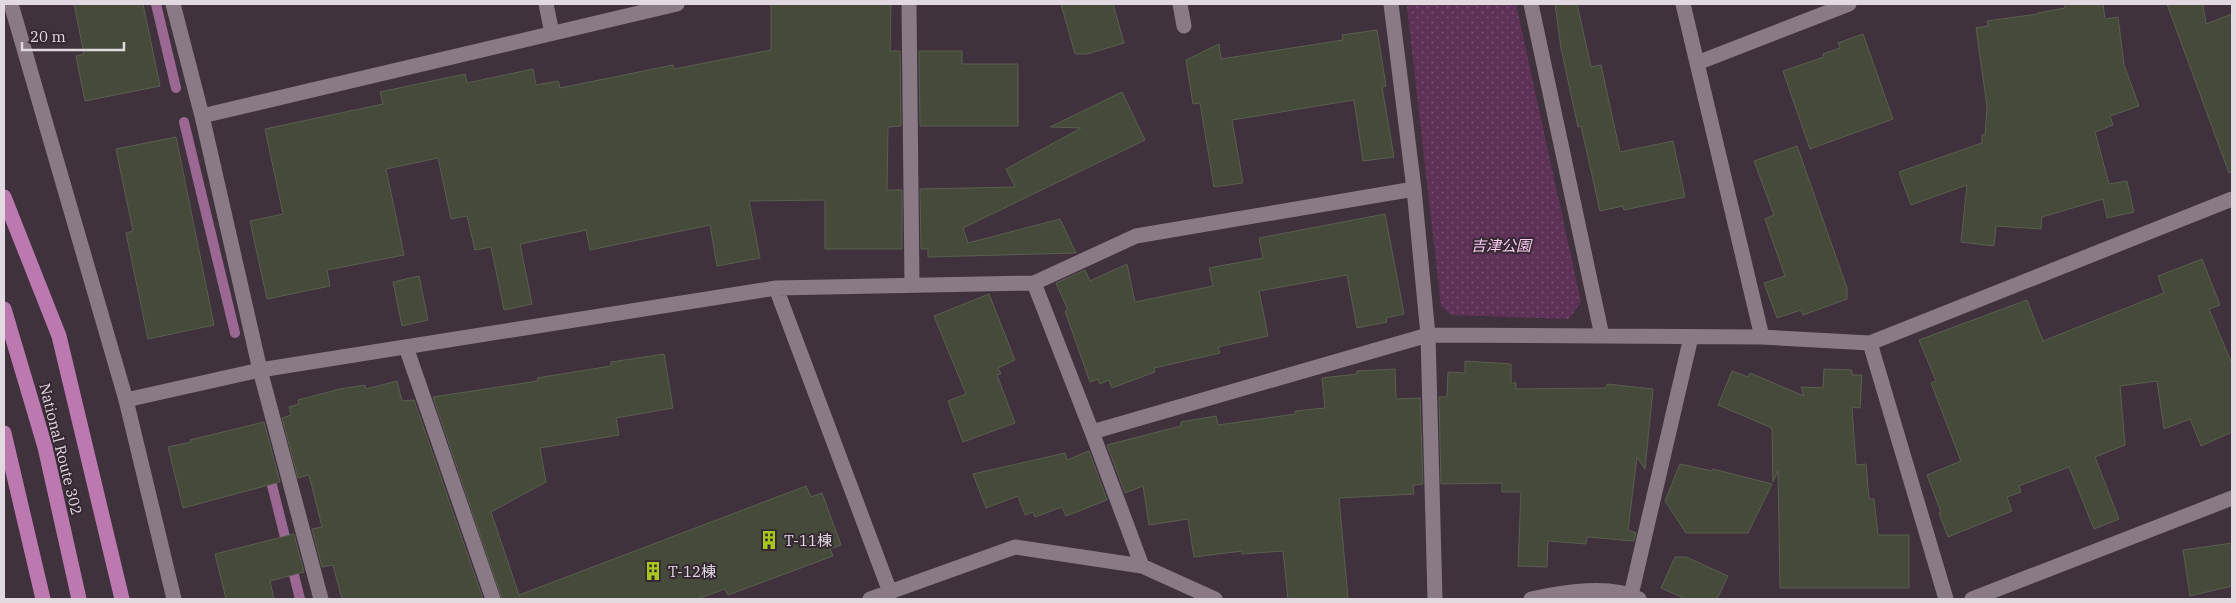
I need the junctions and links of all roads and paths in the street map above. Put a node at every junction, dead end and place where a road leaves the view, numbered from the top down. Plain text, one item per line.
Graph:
1 (11, 4) edge
2 (173, 4) edge
3 (546, 4) edge
4 (677, 4) edge
5 (909, 4) edge
6 (1180, 4) edge
7 (1391, 4) edge
8 (1530, 4) edge
9 (1683, 4) edge
10 (1849, 4) edge
11 (1184, 26) dead end
12 (552, 33) junction
13 (1698, 62) junction
14 (202, 116) junction
15 (1414, 189) junction
16 (4, 197) edge
17 (2232, 198) edge
18 (1034, 284) junction
19 (912, 285) junction
20 (776, 288) junction
21 (4, 309) edge
22 (1428, 335) junction
23 (1602, 336) junction
24 (1691, 336) junction
25 (1762, 337) junction
26 (1870, 343) junction
27 (406, 347) junction
28 (260, 370) junction
29 (126, 400) junction
30 (1092, 432) junction
31 (4, 433) edge
32 (2232, 498) edge
33 (1142, 566) junction
34 (890, 592) junction
35 (1635, 597) edge
36 (43, 599) edge
37 (79, 599) edge
38 (122, 599) edge
39 (174, 599) edge
40 (321, 599) edge
41 (493, 599) edge
42 (870, 599) edge
43 (1215, 599) edge
44 (1435, 599) edge
45 (1531, 599) edge
46 (1946, 599) edge
47 (1972, 599) edge

1 - 29 street
2 - 14 street
3 - 12 street
4 - 12 street
5 - 19 street
6 - 11 street
7 - 15 street
8 - 23 street
9 - 13 street
10 - 13 street
12 - 14 street
13 - 25 street
14 - 28 street
15 - 18 street
15 - 22 street
16 - 38 highway
17 - 26 street
18 - 19 street
18 - 30 street
19 - 20 street
20 - 27 street
20 - 34 street
21 - 37 highway, National Route 302
22 - 23 street
22 - 30 street
22 - 44 street
23 - 24 street
24 - 25 street
24 - 35 street
25 - 26 street
26 - 46 street
27 - 28 street
27 - 41 street
28 - 29 street
28 - 40 street
29 - 39 street
30 - 33 street
31 - 36 highway
32 - 47 street
33 - 34 street
33 - 43 street
34 - 42 street
35 - 45 street

